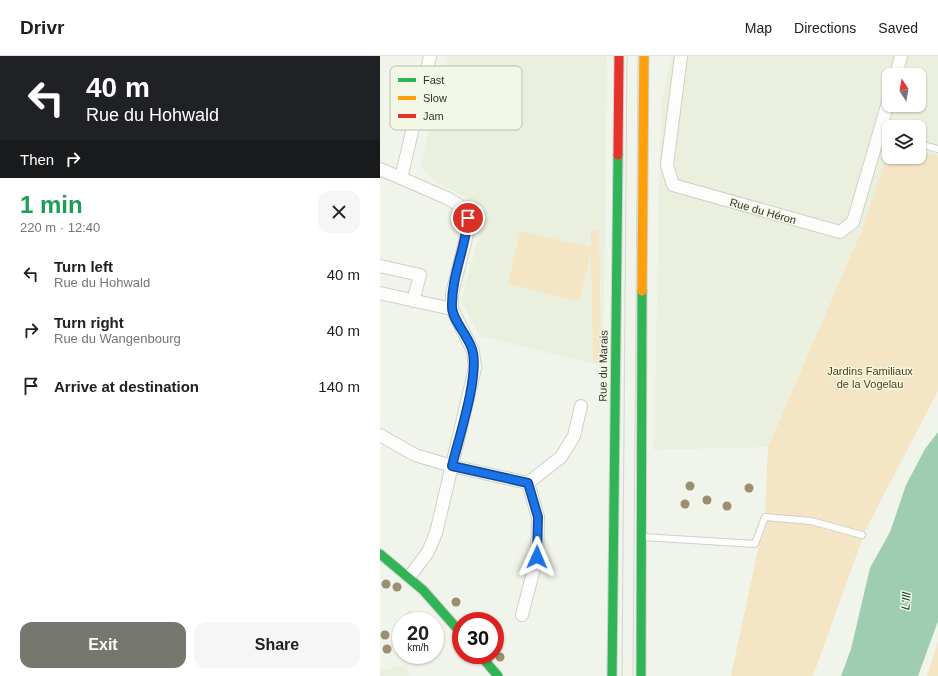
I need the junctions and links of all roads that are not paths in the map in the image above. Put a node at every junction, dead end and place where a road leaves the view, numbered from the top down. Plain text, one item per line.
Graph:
1 (430, 56) edge
2 (619, 56) edge
3 (644, 56) edge
4 (681, 56) edge
5 (901, 56) edge
6 (428, 66) edge
7 (898, 68) edge
8 (412, 130) edge
9 (882, 140) edge
10 (926, 146) edge
11 (938, 149) edge
12 (380, 169) edge
13 (401, 178) junction
14 (380, 266) edge
15 (380, 293) edge
16 (413, 301) junction
17 (452, 309) junction
18 (581, 406) dead end
19 (380, 435) edge
20 (452, 466) junction
21 (528, 483) junction
22 (862, 535) dead end
23 (640, 536) junction
24 (380, 554) edge
25 (410, 576) junction
26 (522, 615) dead end
27 (452, 622) edge
28 (488, 664) edge
29 (498, 676) edge
30 (612, 676) edge
31 (641, 676) edge

1 - 6 street
2 - 30 main road, Rue du Marais
3 - 23 main road
4 - 9 street, Rue du Héron
5 - 7 street
8 - 13 street
10 - 11 lane
12 - 13 street
13 - 17 street
14 - 16 street
15 - 16 street
16 - 17 street
17 - 20 street
18 - 21 street
19 - 20 street
20 - 21 street
20 - 25 street
21 - 26 street
22 - 23 lane
23 - 31 main road
24 - 25 main road
25 - 27 main road
28 - 29 main road

